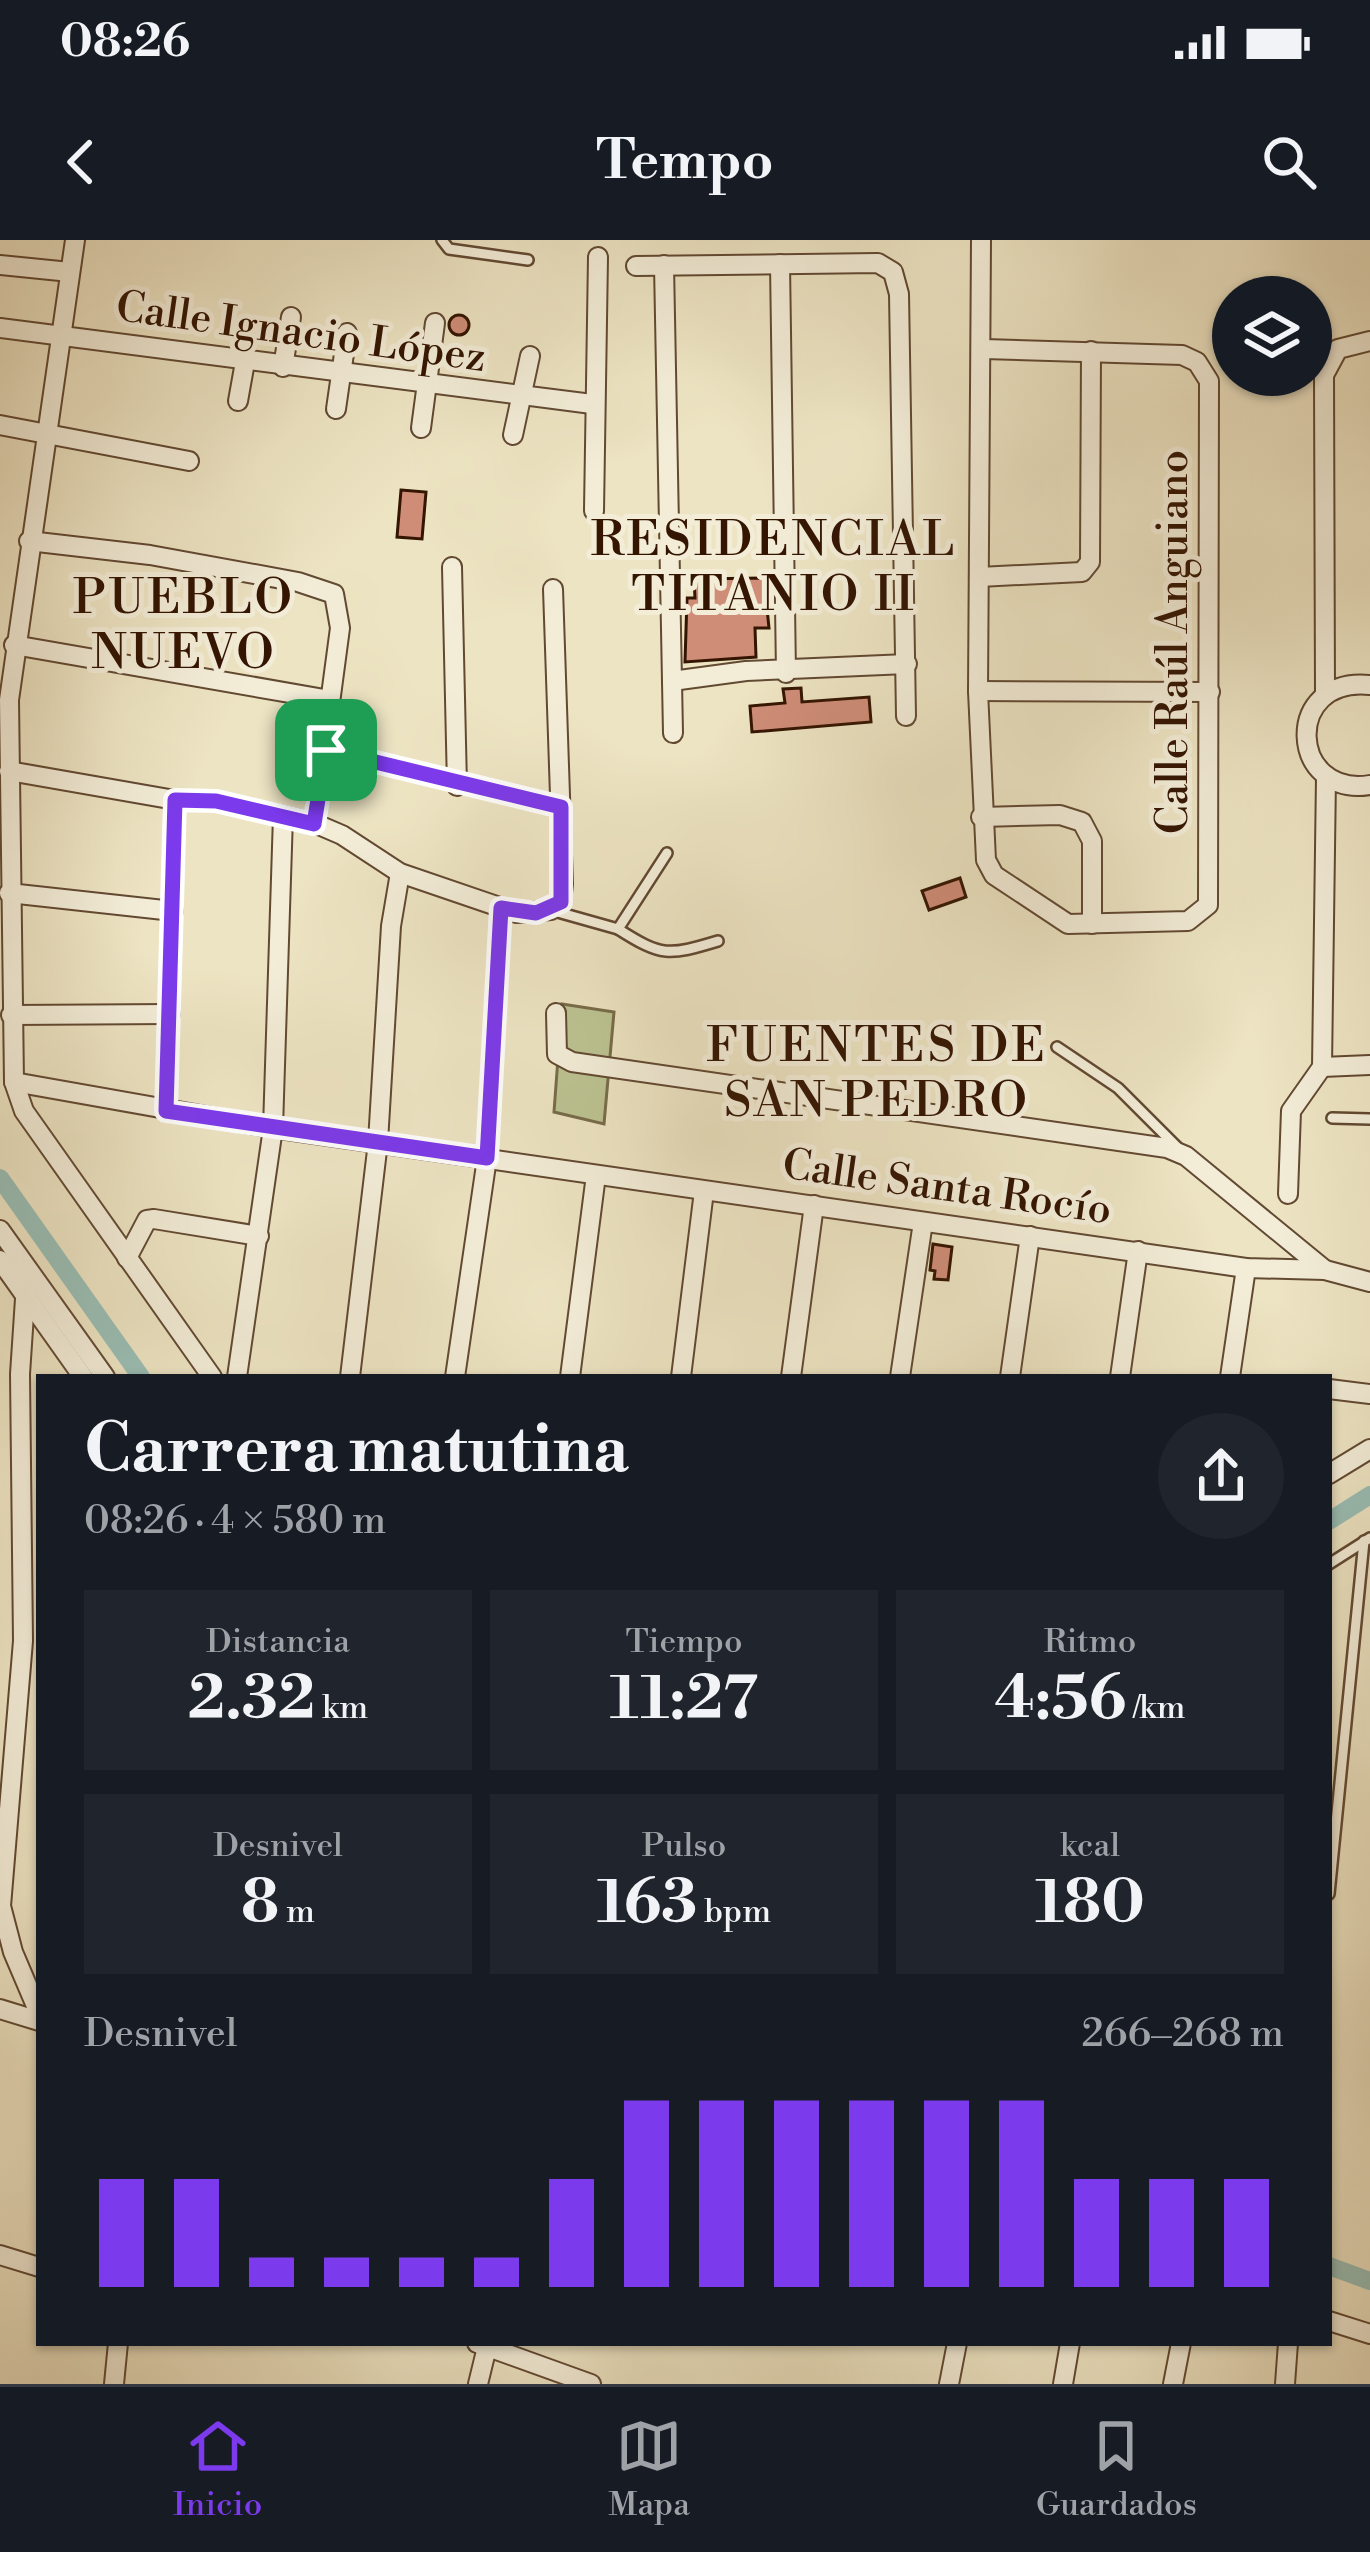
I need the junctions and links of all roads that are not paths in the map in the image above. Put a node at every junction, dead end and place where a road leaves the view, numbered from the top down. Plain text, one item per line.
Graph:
1 (75, 240) edge
2 (442, 240) edge
3 (764, 240) edge
4 (981, 240) edge
5 (598, 257) dead end
6 (528, 260) dead end
7 (772, 264) junction
8 (0, 265) edge
9 (636, 266) dead end
10 (664, 266) junction
11 (70, 272) junction
12 (291, 317) dead end
13 (436, 323) dead end
14 (0, 328) edge
15 (347, 333) dead end
16 (60, 338) junction
17 (1370, 341) edge
18 (984, 349) junction
19 (1091, 351) junction
20 (530, 356) dead end
21 (245, 362) junction
22 (284, 368) junction
23 (341, 374) junction
24 (429, 382) junction
25 (520, 399) junction
26 (238, 401) dead end
27 (592, 404) junction
28 (337, 409) dead end
29 (0, 425) edge
30 (421, 428) dead end
31 (45, 432) junction
32 (513, 435) dead end
33 (189, 460) dead end
34 (594, 511) dead end
35 (28, 542) junction
36 (452, 567) dead end
37 (979, 578) junction
38 (553, 589) dead end
39 (14, 645) junction
40 (907, 664) junction
41 (786, 673) junction
42 (672, 681) junction
43 (1370, 685) edge
44 (978, 691) junction
45 (1210, 692) junction
46 (1325, 694) junction
47 (330, 700) junction
48 (906, 716) dead end
49 (673, 733) dead end
50 (326, 750) junction
51 (9, 771) junction
52 (1326, 776) junction
53 (1370, 785) edge
54 (457, 786) junction
55 (175, 800) junction
56 (561, 807) junction
57 (283, 816) junction
58 (981, 817) junction
59 (314, 824) junction
60 (667, 853) dead end
61 (400, 873) junction
62 (9, 893) junction
63 (501, 908) junction
64 (551, 910) junction
65 (173, 911) junction
66 (1093, 923) junction
67 (618, 928) junction
68 (718, 940) dead end
69 (5, 962) edge
70 (556, 1012) dead end
71 (170, 1014) junction
72 (11, 1015) junction
73 (1057, 1048) dead end
74 (1322, 1066) junction
75 (1370, 1066) edge
76 (14, 1082) junction
77 (166, 1111) junction
78 (1332, 1118) dead end
79 (1370, 1119) edge
80 (273, 1128) junction
81 (378, 1142) junction
82 (1186, 1156) junction
83 (487, 1158) junction
84 (596, 1175) junction
85 (704, 1191) junction
86 (1288, 1194) dead end
87 (814, 1205) junction
88 (923, 1222) junction
89 (0, 1230) edge
90 (259, 1236) junction
91 (1030, 1236) junction
92 (1138, 1251) junction
93 (127, 1258) junction
94 (0, 1260) edge
95 (1246, 1268) junction
96 (27, 1269) junction
97 (1325, 1270) junction
98 (1370, 1282) edge
99 (25, 1295) junction
100 (10, 1374) edge
101 (81, 1374) edge
102 (102, 1374) edge
103 (210, 1374) edge
104 (237, 1374) edge
105 (350, 1374) edge
106 (455, 1374) edge
107 (570, 1374) edge
108 (681, 1374) edge
109 (791, 1374) edge
110 (900, 1374) edge
111 (1010, 1374) edge
112 (1120, 1374) edge
113 (1230, 1374) edge
114 (1332, 1389) edge
115 (1370, 1394) edge
116 (10, 1406) edge
117 (1370, 1449) edge
118 (1332, 1472) edge
119 (1367, 1540) edge
120 (1332, 1562) edge
121 (0, 1616) edge
122 (23, 1618) junction
123 (31, 1642) edge
124 (1332, 1866) edge
125 (3, 1928) edge
126 (0, 2009) edge
127 (36, 2010) edge
128 (36, 2016) edge
129 (0, 2255) edge
130 (36, 2265) edge
131 (1332, 2321) edge
132 (1370, 2334) edge
133 (118, 2346) edge
134 (482, 2346) edge
135 (485, 2346) edge
136 (956, 2346) edge
137 (1069, 2346) edge
138 (1180, 2346) edge
139 (1288, 2346) edge
140 (114, 2384) edge
141 (478, 2384) edge
142 (591, 2384) edge
143 (949, 2384) edge
144 (1063, 2384) edge
145 (1173, 2384) edge
146 (1285, 2384) edge

1 - 11 street
2 - 6 lane
3 - 7 street
4 - 18 street
5 - 27 street
7 - 10 street
7 - 40 street
7 - 41 street
8 - 11 street
9 - 10 street
10 - 42 street
11 - 16 street
12 - 22 street
13 - 24 street
14 - 16 street, Calle Ignacio López
15 - 23 street
16 - 21 street, Calle Ignacio López
16 - 31 street
17 - 46 street
18 - 19 street, Calle Raúl Anguiano
18 - 37 street
19 - 37 street
19 - 45 street, Calle Raúl Anguiano
20 - 25 street
21 - 22 street, Calle Ignacio López
21 - 26 street
22 - 23 street, Calle Ignacio López
23 - 24 street, Calle Ignacio López
23 - 28 street
24 - 25 street, Calle Ignacio López
24 - 30 street
25 - 27 street, Calle Ignacio López
25 - 32 street
27 - 34 street
29 - 31 street
31 - 33 street
31 - 35 street
35 - 39 street
35 - 47 street
36 - 54 street
37 - 44 street
38 - 56 street
39 - 47 street
39 - 51 street
40 - 41 street
40 - 48 street
41 - 42 street
42 - 49 street
43 - 46 street
44 - 45 street
44 - 58 street
45 - 66 street, Calle Raúl Anguiano
46 - 52 street
47 - 50 street
50 - 54 street
50 - 59 street
51 - 55 street
51 - 62 street
52 - 53 street
52 - 74 street
54 - 56 street
55 - 57 street
55 - 65 street
56 - 64 street
57 - 59 street
57 - 80 street
58 - 66 street, Calle Raúl Anguiano
58 - 66 street
59 - 61 street
60 - 67 lane
61 - 63 street
61 - 81 street
62 - 65 street
62 - 69 street
63 - 64 street
63 - 83 street
64 - 67 lane
65 - 71 street
67 - 68 lane
69 - 72 street
70 - 82 street
71 - 72 street
71 - 77 street
72 - 76 street
73 - 82 lane
74 - 75 street
74 - 86 street
76 - 77 street, Calle Santa Rocío
76 - 93 street
77 - 80 street, Calle Santa Rocío
78 - 79 lane
80 - 81 street, Calle Santa Rocío
80 - 90 street
81 - 83 street, Calle Santa Rocío
81 - 105 street
82 - 97 street
83 - 84 street, Calle Santa Rocío
83 - 106 street
84 - 85 street, Calle Santa Rocío
84 - 107 street
85 - 87 street, Calle Santa Rocío
85 - 108 street
87 - 88 street, Calle Santa Rocío
87 - 109 street
88 - 91 street, Calle Santa Rocío
88 - 110 street
89 - 96 street
90 - 93 street
90 - 104 street
91 - 92 street, Calle Santa Rocío
91 - 111 street
92 - 95 street, Calle Santa Rocío
92 - 112 street
93 - 103 street
94 - 99 street
95 - 97 street, Calle Santa Rocío
95 - 113 street
96 - 99 street
96 - 102 street
97 - 98 street, Calle Santa Rocío
99 - 100 street
99 - 101 street
100 - 116 street
114 - 115 street
116 - 122 street
117 - 118 street
119 - 120 lane
119 - 124 lane
121 - 122 street
122 - 123 street
123 - 125 street
125 - 127 street
126 - 128 street
129 - 130 street
131 - 132 street
133 - 140 street
134 - 141 street
135 - 142 street
136 - 143 street
137 - 144 street
138 - 145 street
139 - 146 street

